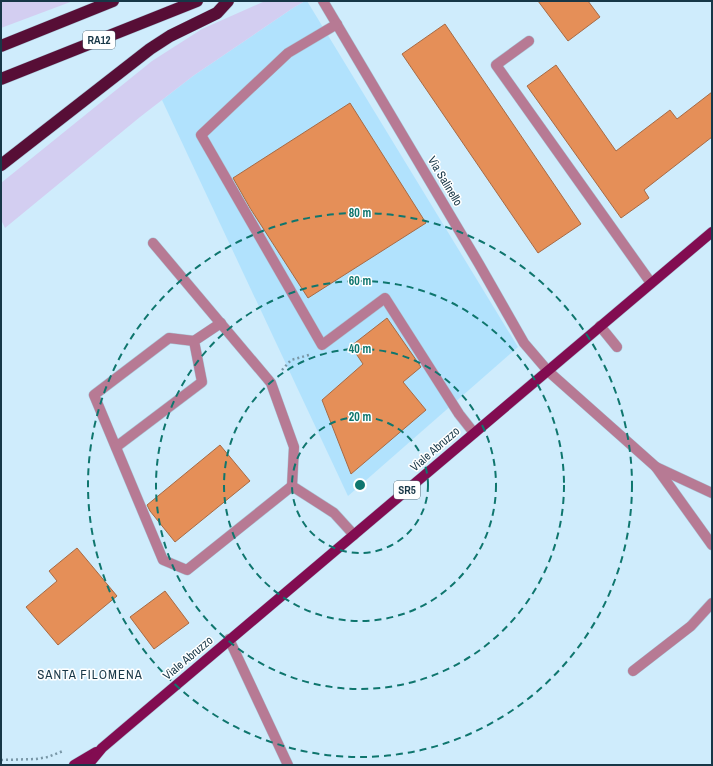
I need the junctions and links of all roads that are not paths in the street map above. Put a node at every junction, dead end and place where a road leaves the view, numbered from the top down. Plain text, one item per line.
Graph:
1 (113, 1) edge
2 (197, 1) edge
3 (228, 1) edge
4 (323, 1) edge
5 (337, 24) junction
6 (529, 41) dead end
7 (1, 46) edge
8 (1, 79) edge
9 (1, 166) edge
10 (712, 232) edge
11 (153, 243) dead end
12 (651, 283) junction
13 (221, 323) junction
14 (600, 326) junction
15 (194, 341) junction
16 (617, 347) dead end
17 (548, 371) junction
18 (474, 433) junction
19 (116, 447) junction
20 (656, 467) junction
21 (292, 486) junction
22 (712, 493) edge
23 (354, 535) junction
24 (712, 545) edge
25 (712, 604) edge
26 (229, 639) junction
27 (633, 672) dead end
28 (102, 748) junction
29 (74, 765) edge
30 (88, 765) edge
31 (288, 765) edge

1 - 7 highway, RA12
2 - 8 highway, RA12
3 - 9 highway
4 - 5 street, Via Salinello
5 - 17 street, Via Salinello
5 - 18 street
6 - 12 street
10 - 12 main road, Viale Abruzzo / SR5
11 - 13 street
12 - 14 main road, Viale Abruzzo / SR5
13 - 15 street
13 - 21 street
14 - 16 street
14 - 17 main road, Viale Abruzzo / SR5
15 - 19 street
15 - 19 street
17 - 18 main road, Viale Abruzzo / SR5
17 - 20 street, Via Salinello
18 - 23 main road, Viale Abruzzo / SR5
19 - 21 street
20 - 22 street
20 - 24 street
21 - 23 street
23 - 26 main road, Viale Abruzzo / SR5
25 - 27 street
26 - 28 main road, Viale Abruzzo / SR5
26 - 31 street
28 - 29 main road, Viale Abruzzo / SR5
28 - 30 main road, Viale Abruzzo / SR5

